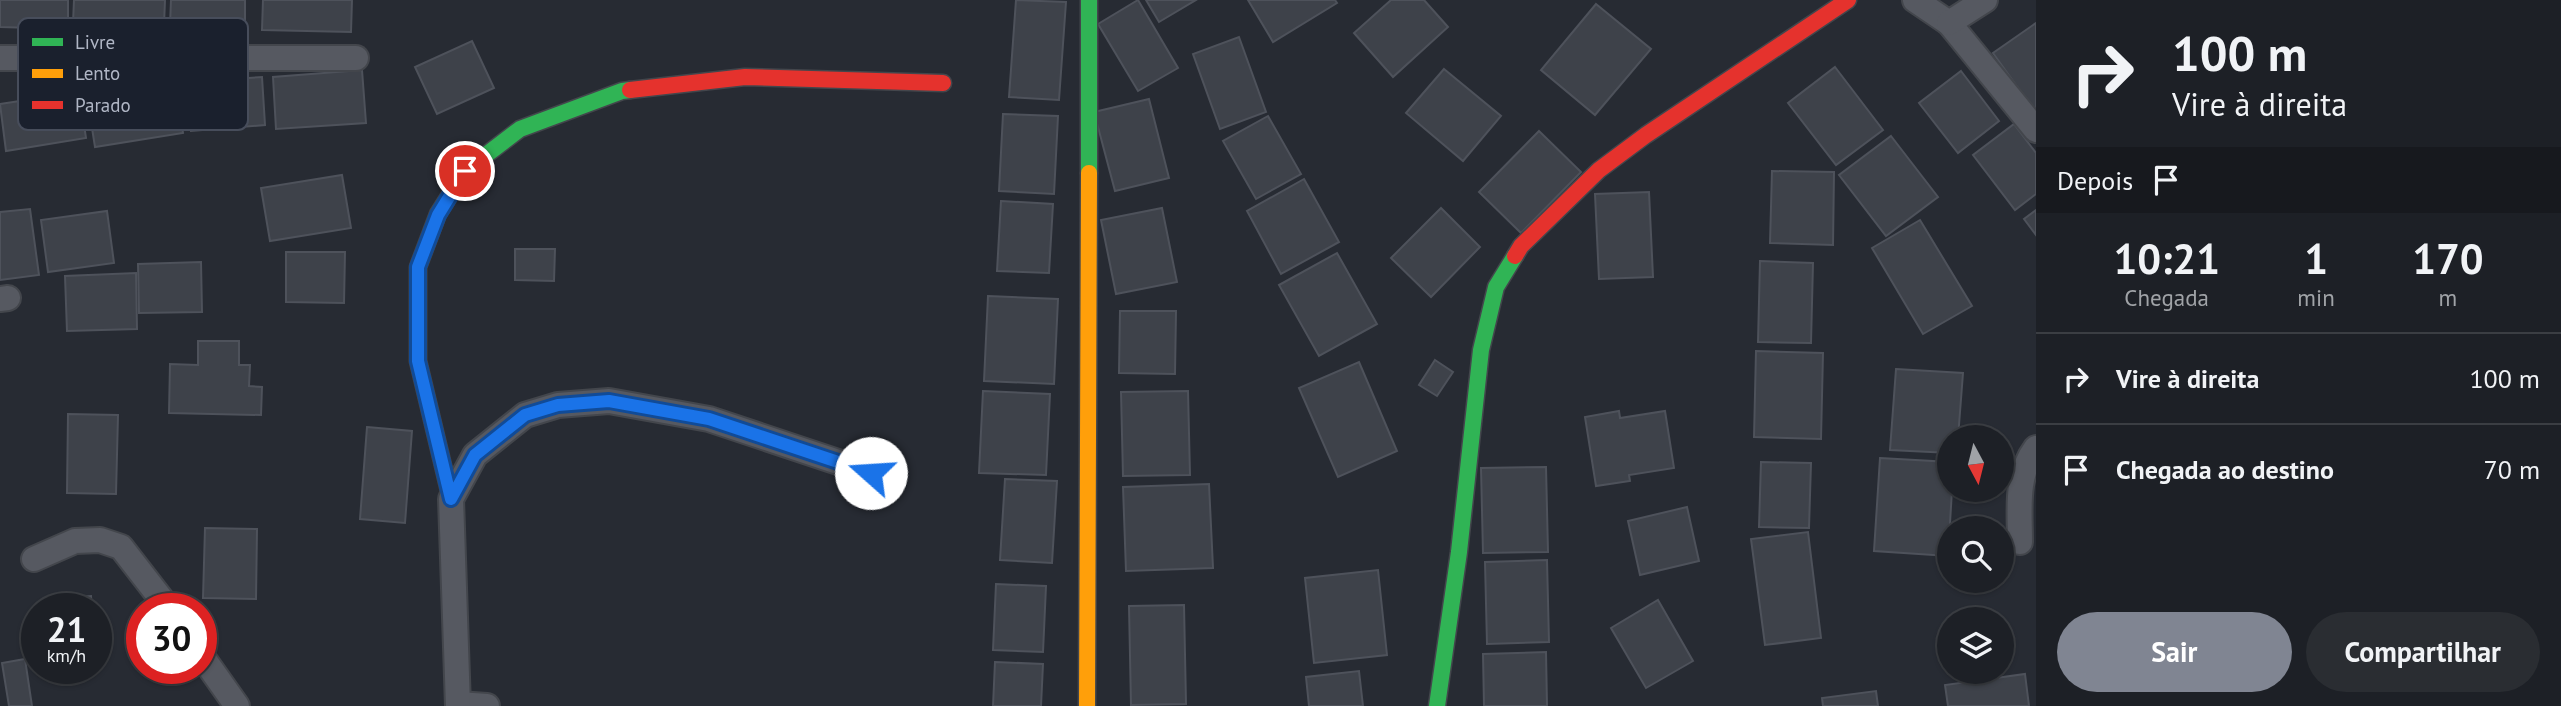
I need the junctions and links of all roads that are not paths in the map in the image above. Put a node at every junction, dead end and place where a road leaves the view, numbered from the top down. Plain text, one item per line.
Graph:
1 (1089, 0) edge
2 (1848, 0) edge
3 (1915, 0) edge
4 (1985, 0) edge
5 (1949, 23) junction
6 (0, 58) edge
7 (18, 58) edge
8 (248, 58) edge
9 (356, 58) dead end
10 (943, 83) dead end
11 (2036, 130) edge
12 (2036, 448) edge
13 (871, 473) dead end
14 (451, 499) junction
15 (2020, 542) dead end
16 (34, 559) dead end
17 (157, 593) edge
18 (217, 678) edge
19 (458, 705) edge
20 (237, 706) edge
21 (487, 706) edge
22 (1087, 706) edge
23 (1437, 706) edge

1 - 22 street
2 - 23 street
3 - 5 street
4 - 5 street
5 - 11 street
6 - 7 street
8 - 9 street
10 - 14 street
12 - 15 street
13 - 14 street
14 - 19 street
16 - 17 street
18 - 20 street
19 - 21 street

